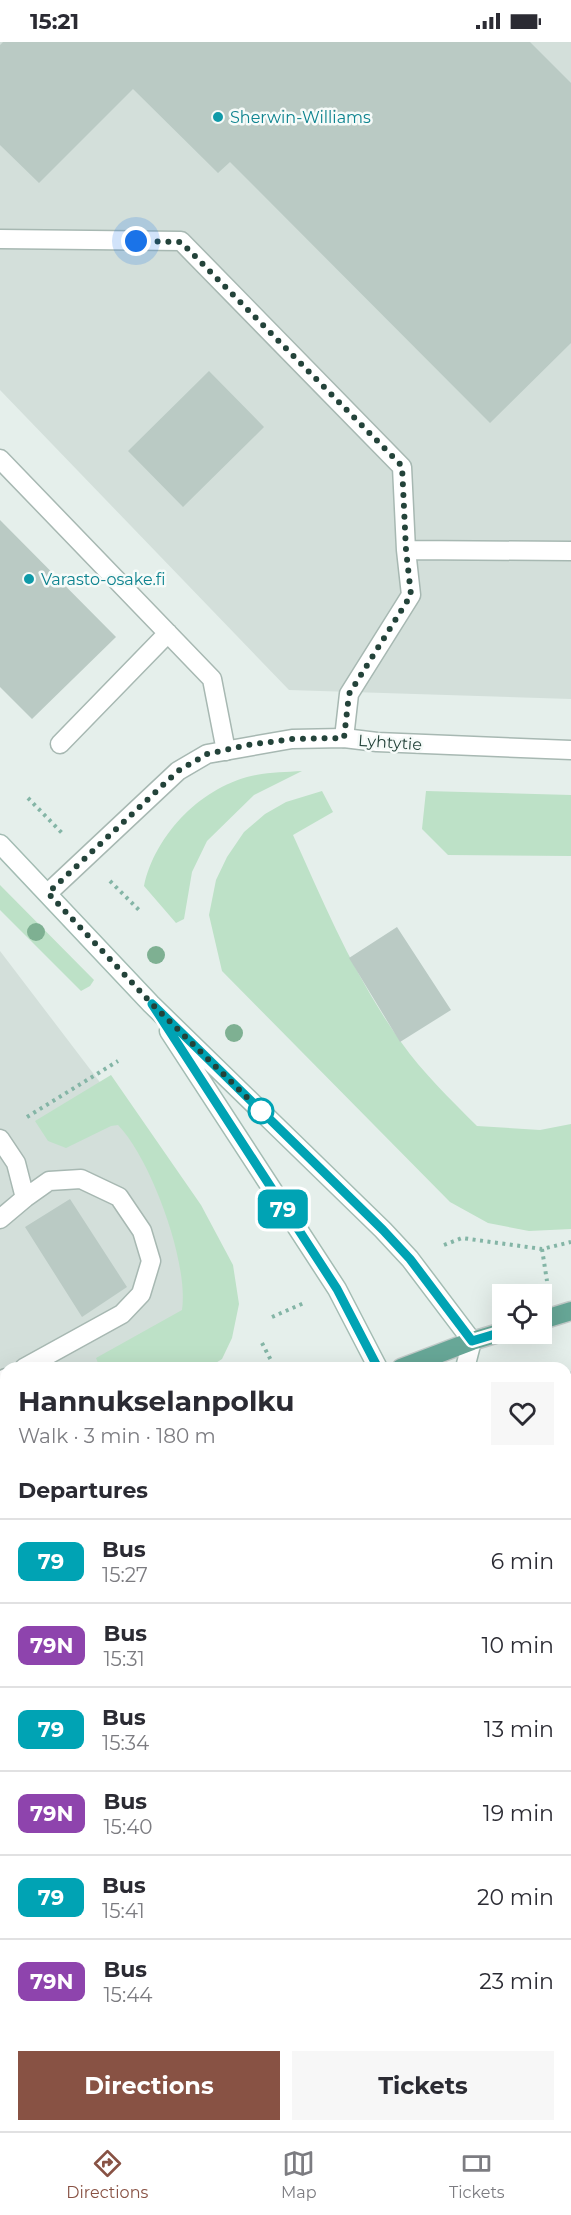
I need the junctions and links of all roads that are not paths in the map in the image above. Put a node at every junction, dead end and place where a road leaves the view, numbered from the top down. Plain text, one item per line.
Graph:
1 (0, 239) edge
2 (0, 459) edge
3 (406, 550) junction
4 (571, 551) edge
5 (168, 633) junction
6 (344, 738) junction
7 (60, 744) dead end
8 (571, 750) edge
9 (226, 751) junction
10 (0, 844) edge
11 (48, 893) junction
12 (152, 1004) junction
13 (0, 1139) edge
14 (25, 1198) junction
15 (0, 1219) edge
16 (571, 1311) edge
17 (552, 1317) edge
18 (492, 1335) edge
19 (472, 1341) junction
20 (35, 1362) edge
21 (375, 1362) edge
22 (417, 1362) edge
23 (467, 1362) edge

1 - 3 main road
2 - 5 main road
3 - 4 main road
3 - 6 main road
5 - 7 main road
5 - 9 main road
6 - 8 main road, Lyhtytie
6 - 9 main road, Lyhtytie
9 - 11 main road, Lyhtytie
10 - 11 main road
11 - 12 main road
12 - 19 main road
12 - 21 main road
13 - 14 main road
14 - 15 main road
14 - 20 main road
16 - 17 main road
18 - 19 main road
19 - 22 main road
19 - 23 main road

